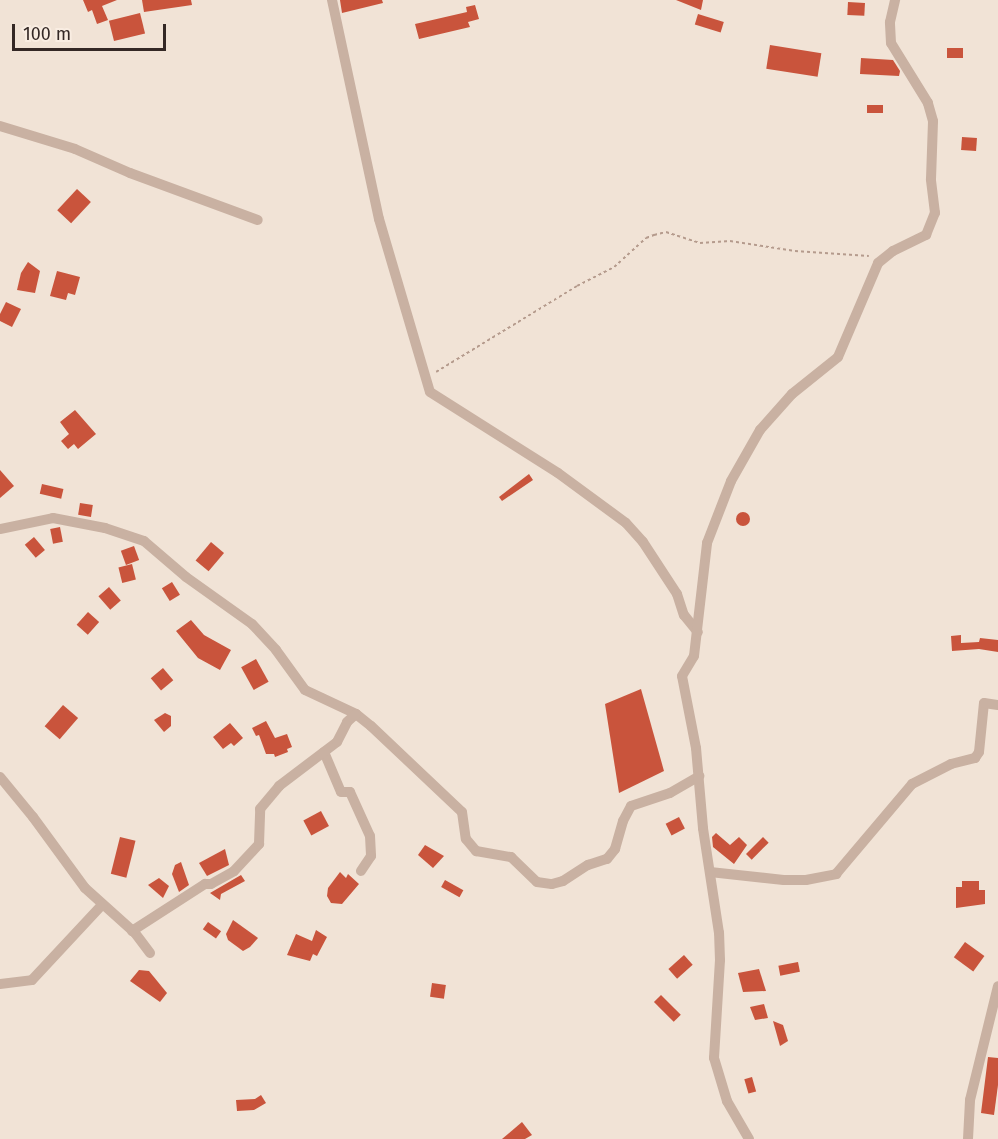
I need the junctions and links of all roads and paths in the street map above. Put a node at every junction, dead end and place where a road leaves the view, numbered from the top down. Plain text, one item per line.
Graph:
1 (332, 0) edge
2 (895, 0) edge
3 (0, 126) edge
4 (258, 220) dead end
5 (885, 256) junction
6 (424, 378) junction
7 (0, 529) edge
8 (698, 632) junction
9 (998, 705) edge
10 (356, 714) junction
11 (324, 752) junction
12 (699, 776) junction
13 (0, 777) edge
14 (361, 871) dead end
15 (710, 872) junction
16 (102, 904) junction
17 (132, 931) junction
18 (150, 953) dead end
19 (0, 984) edge
20 (998, 986) edge
21 (749, 1139) edge
22 (968, 1139) edge

1 - 6 street
2 - 5 street
3 - 4 street
5 - 6 path
5 - 8 street
6 - 8 street
7 - 10 street
8 - 12 street
9 - 15 street
10 - 11 street
10 - 12 street
11 - 14 street
11 - 17 street
12 - 15 street
13 - 16 street
15 - 21 street
16 - 17 street
16 - 19 street
17 - 18 street
20 - 22 street

